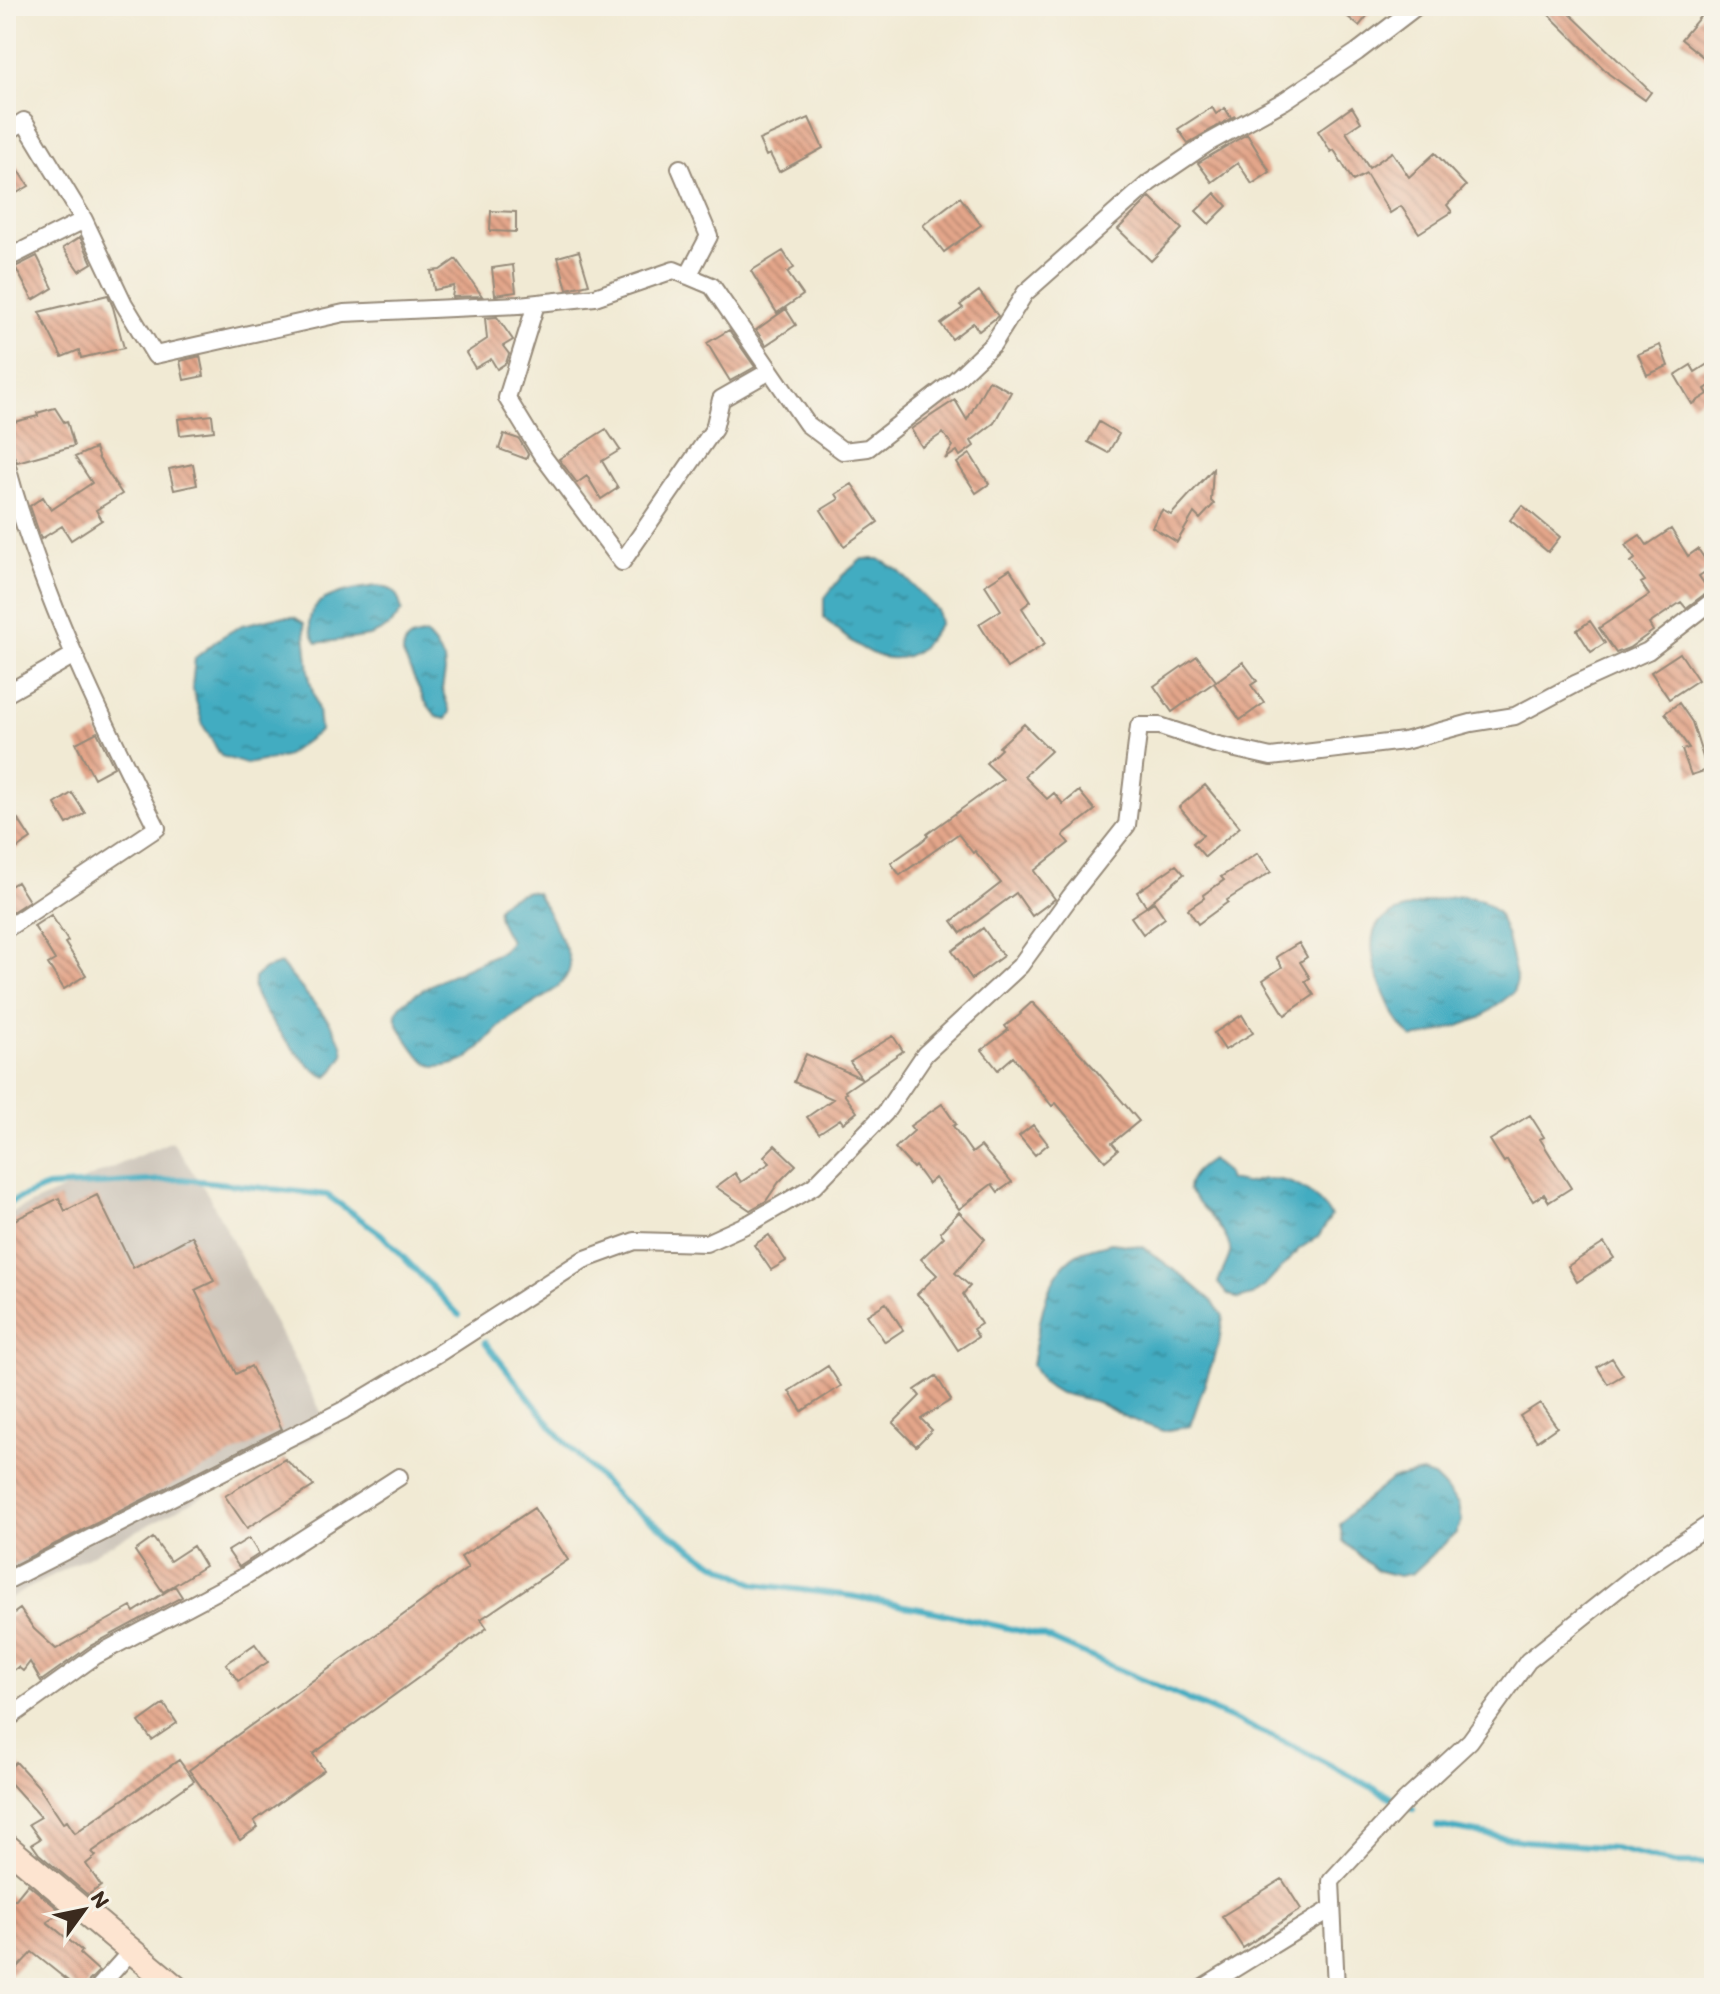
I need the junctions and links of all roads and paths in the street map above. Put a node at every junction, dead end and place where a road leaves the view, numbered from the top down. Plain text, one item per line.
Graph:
1 (1417, 6) edge
2 (6, 133) edge
3 (680, 168) dead end
4 (84, 220) junction
5 (6, 259) edge
6 (688, 276) junction
7 (536, 304) junction
8 (770, 371) junction
9 (6, 463) edge
10 (1714, 600) edge
11 (74, 655) junction
12 (6, 694) edge
13 (6, 929) edge
14 (399, 1477) dead end
15 (1714, 1521) edge
16 (6, 1581) edge
17 (6, 1720) edge
18 (6, 1846) edge
19 (1331, 1909) junction
20 (132, 1950) junction
21 (98, 1988) edge
22 (176, 1988) edge
23 (1203, 1988) edge
24 (1336, 1988) edge

1 - 8 street
2 - 4 street
3 - 6 street
4 - 5 street
4 - 7 street
6 - 7 street
6 - 8 street
7 - 8 street
9 - 11 street
10 - 16 street
11 - 12 street
11 - 13 street
14 - 17 street
15 - 19 street
18 - 20 street
19 - 23 street
19 - 24 street
20 - 21 street
20 - 22 street

